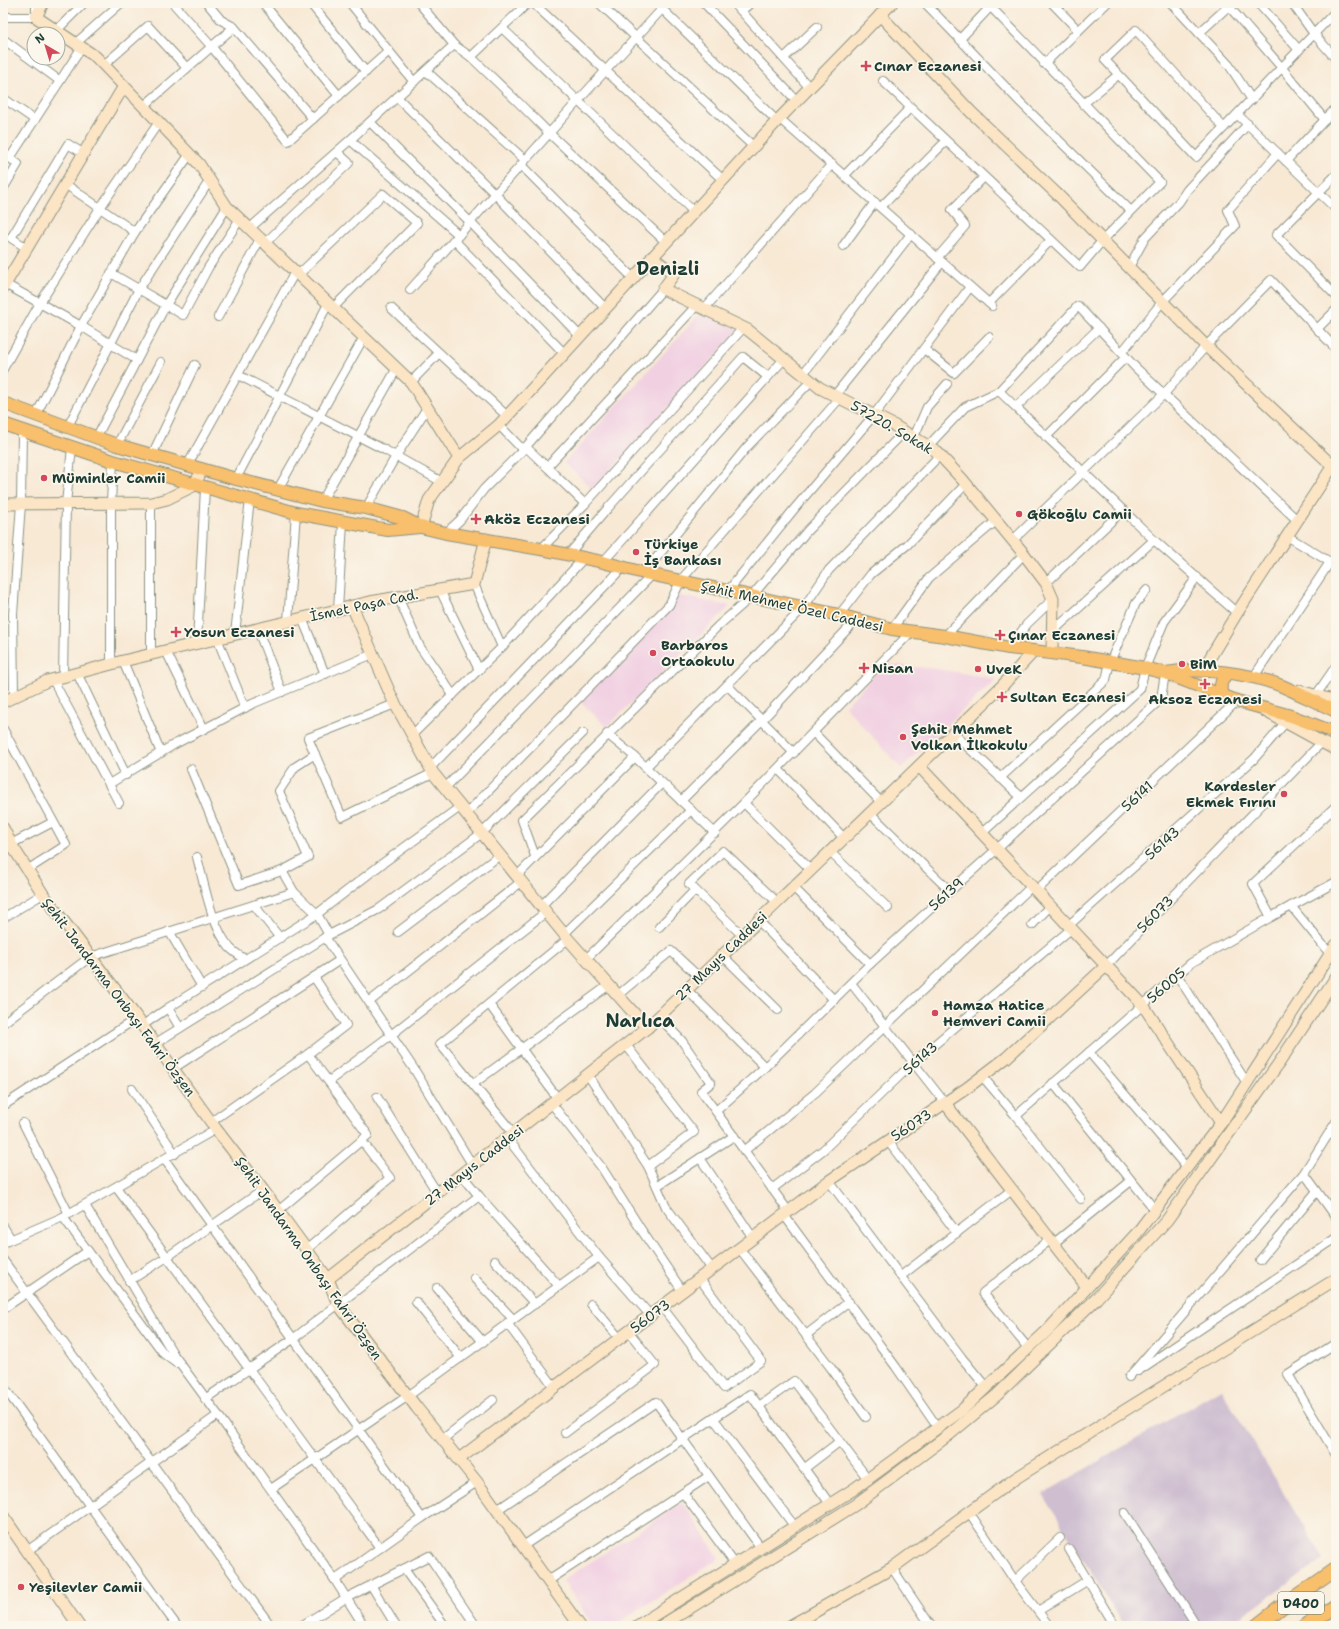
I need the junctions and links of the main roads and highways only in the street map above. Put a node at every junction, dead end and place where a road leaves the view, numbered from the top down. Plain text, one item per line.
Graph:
1 (3, 403) edge
2 (3, 424) edge
3 (421, 527) junction
4 (1165, 673) junction
5 (1227, 673) junction
6 (1222, 695) junction
7 (1336, 710) edge
8 (1336, 733) edge
9 (1336, 1569) edge
10 (1336, 1580) edge
11 (1336, 1606) edge
12 (1336, 1615) edge
13 (1257, 1626) edge
14 (1265, 1626) edge
15 (1306, 1626) edge

1 - 3 main road
2 - 3 main road
3 - 4 main road, Şehit Mehmet Özel Caddesi
4 - 5 main road
4 - 6 main road, Şehit Mehmet Özel Caddesi
5 - 6 main road
5 - 7 main road
6 - 8 main road, Şehit Mehmet Özel Caddesi
9 - 13 highway
10 - 14 highway, D400
11 - 15 highway, D400
12 - 15 highway

